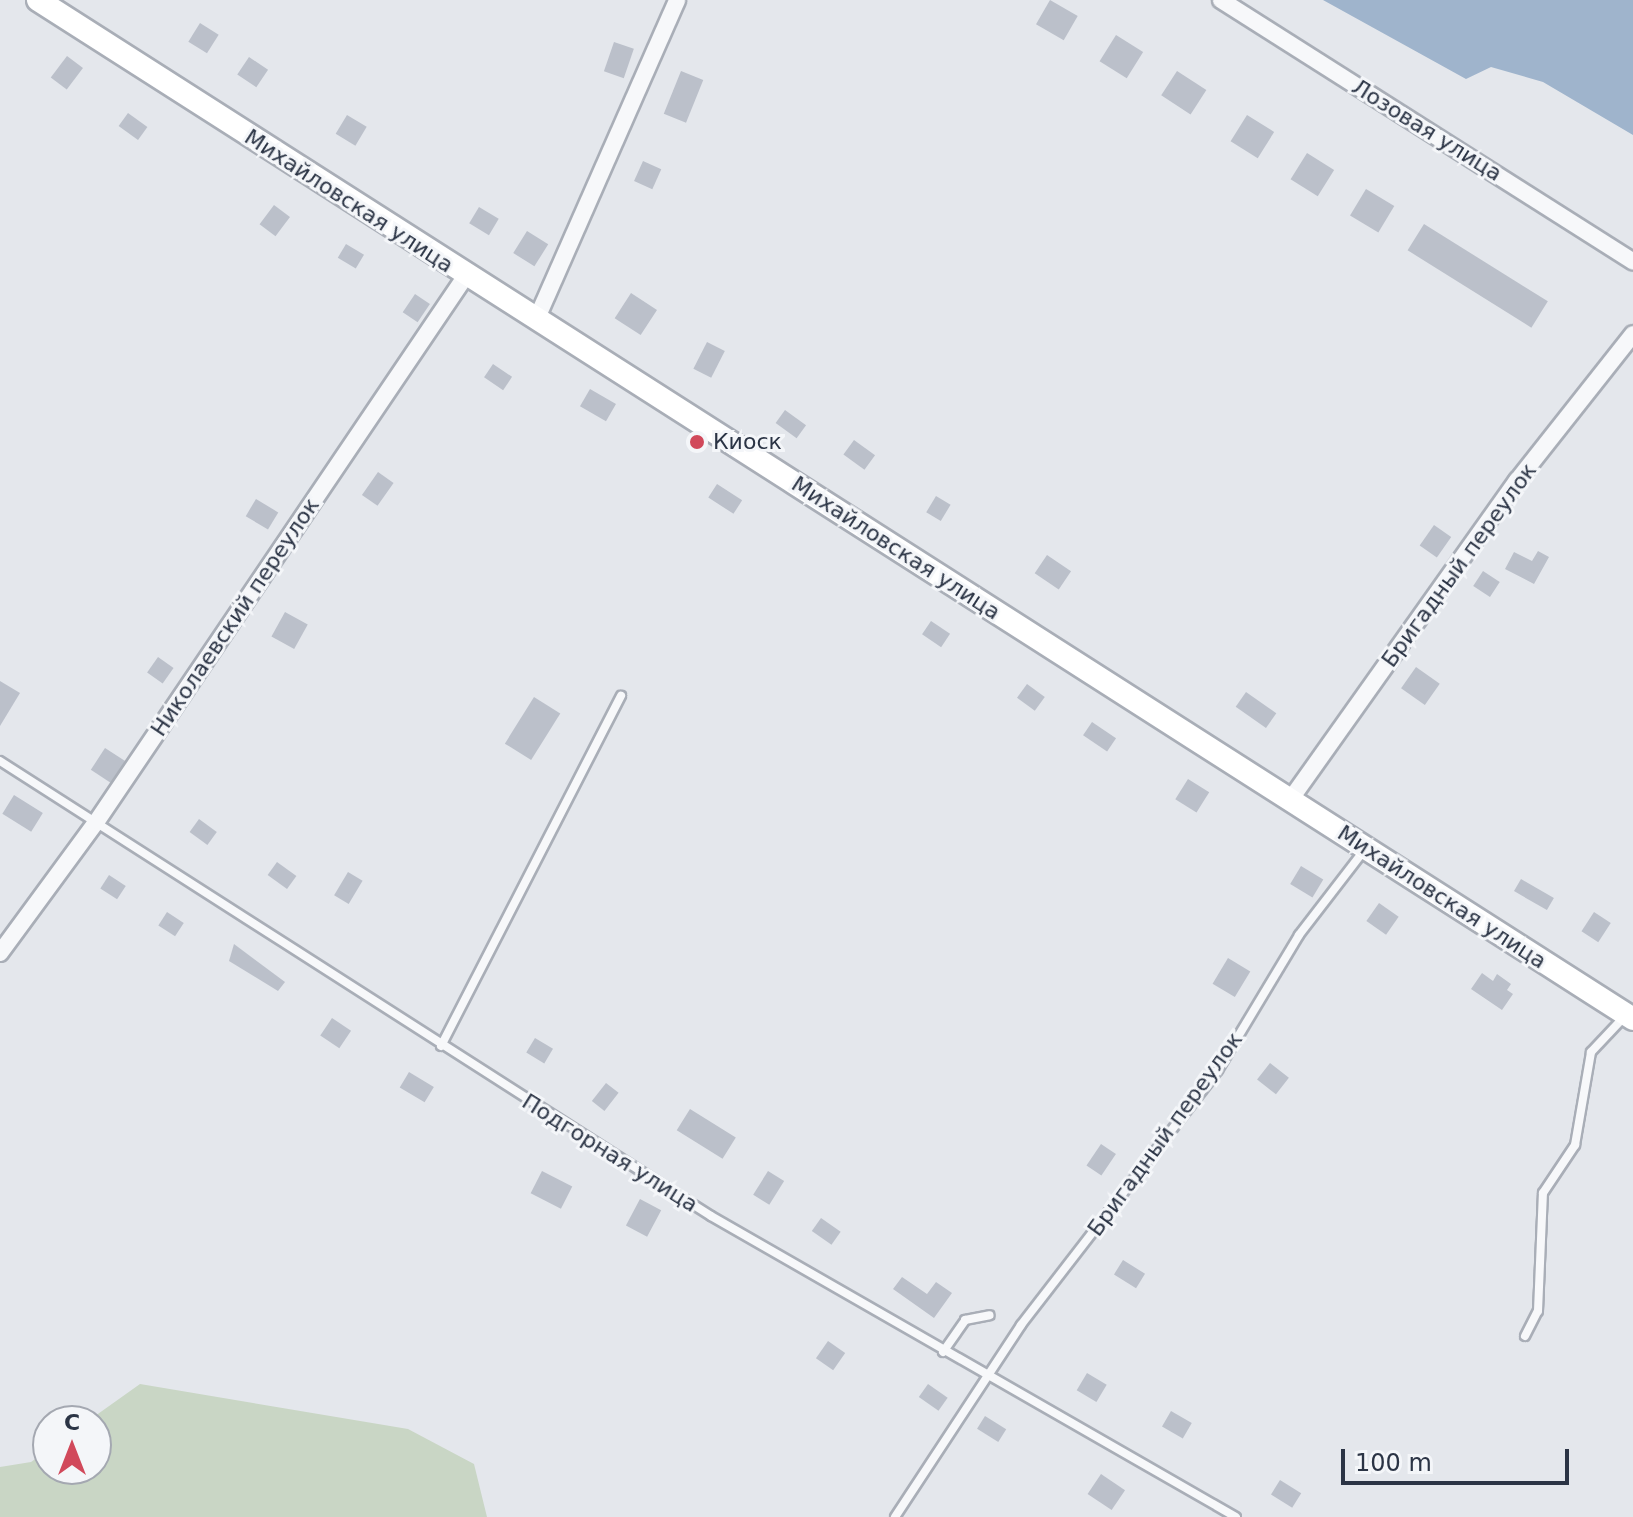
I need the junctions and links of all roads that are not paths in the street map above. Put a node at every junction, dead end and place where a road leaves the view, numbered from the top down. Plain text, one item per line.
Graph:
1 (38, 0) edge
2 (677, 0) edge
3 (1221, 0) edge
4 (1633, 261) edge
5 (465, 277) junction
6 (537, 318) junction
7 (1633, 334) edge
8 (621, 696) dead end
9 (0, 761) edge
10 (1290, 800) junction
11 (97, 821) junction
12 (1367, 848) junction
13 (0, 953) edge
14 (1630, 1017) edge
15 (441, 1046) junction
16 (990, 1315) dead end
17 (1525, 1336) dead end
18 (943, 1352) junction
19 (985, 1377) junction
20 (895, 1517) edge
21 (1236, 1517) edge

1 - 5 street, Михайловская улица
2 - 6 street
3 - 4 street, Лозовая улица
5 - 6 street, Михайловская улица
5 - 11 street, Николаевский переулок
6 - 10 street, Михайловская улица
7 - 10 street, Бригадный переулок
8 - 15 lane
9 - 11 lane, Подгорная улица
10 - 12 street, Михайловская улица
11 - 13 street, Николаевский переулок
11 - 15 lane, Подгорная улица
12 - 14 street, Михайловская улица
12 - 19 lane, Бригадный переулок
14 - 17 lane
15 - 18 lane, Подгорная улица
16 - 18 lane
18 - 19 lane, Подгорная улица
19 - 20 lane, Бригадный переулок
19 - 21 lane, Подгорная улица

